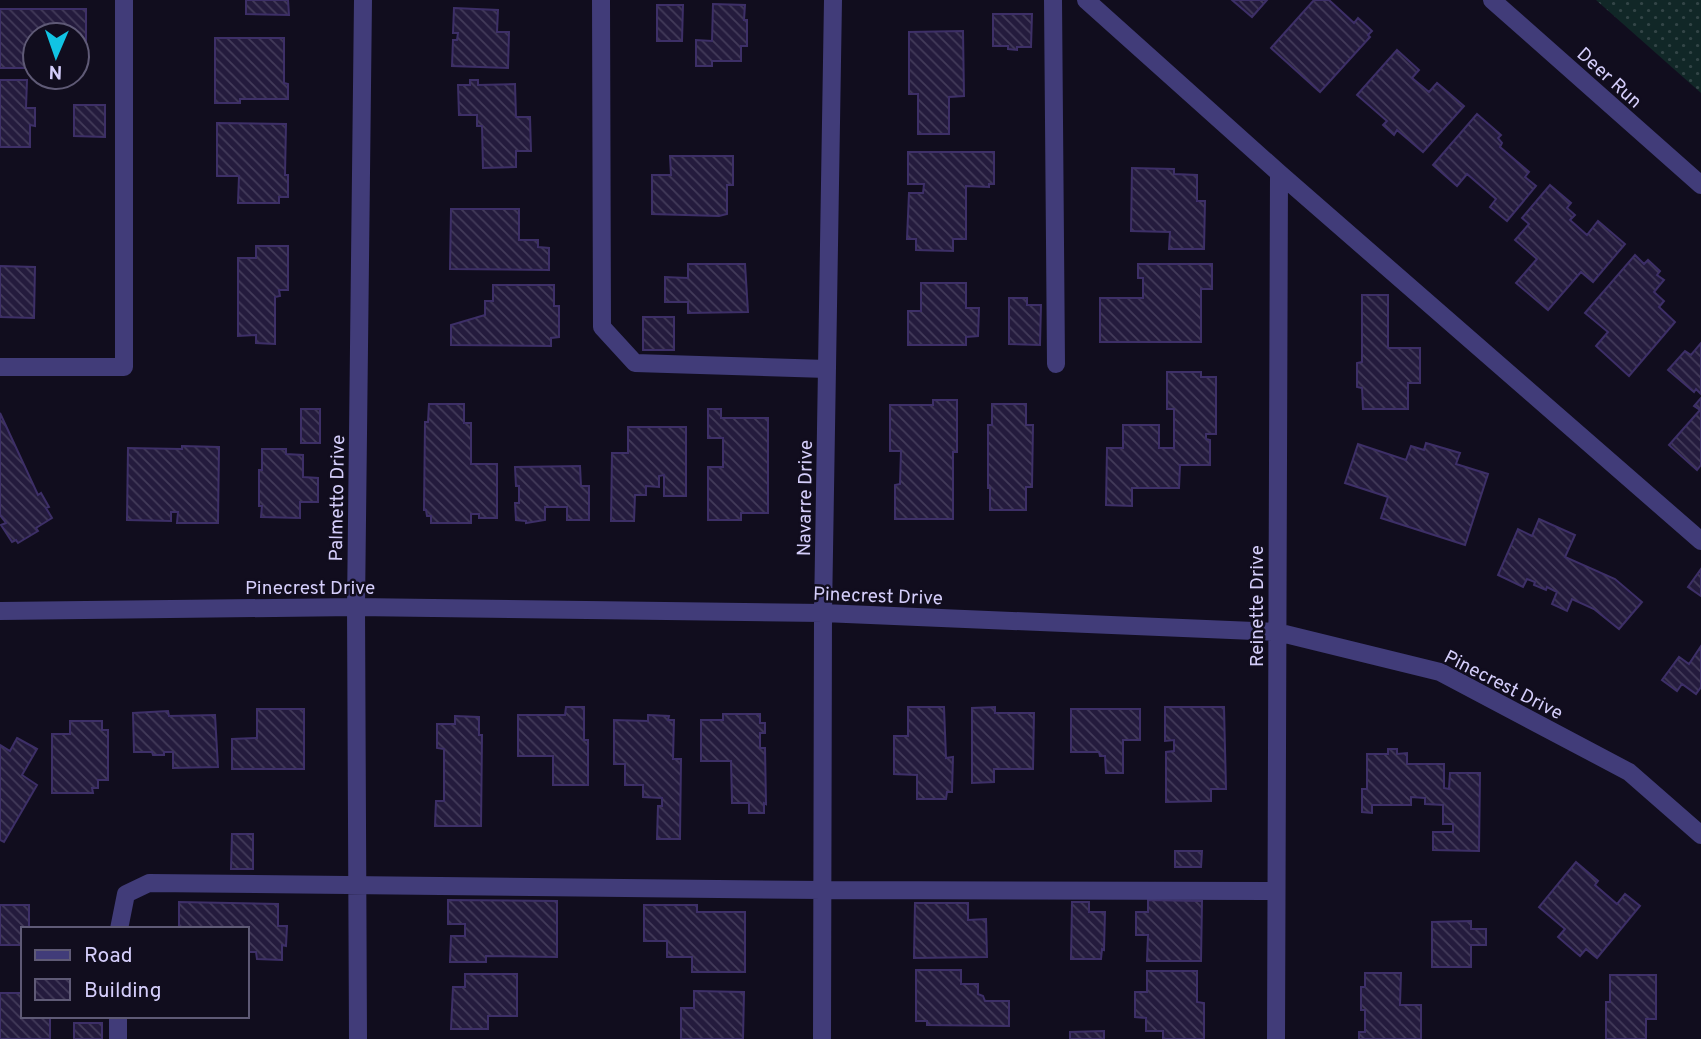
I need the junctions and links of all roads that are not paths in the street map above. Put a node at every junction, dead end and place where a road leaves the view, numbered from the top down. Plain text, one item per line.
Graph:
1 (124, 0) edge
2 (363, 0) edge
3 (601, 0) edge
4 (833, 0) edge
5 (1053, 0) edge
6 (1086, 0) edge
7 (1492, 0) edge
8 (1279, 173) junction
9 (1701, 185) edge
10 (1056, 364) dead end
11 (0, 367) edge
12 (827, 369) junction
13 (1701, 541) edge
14 (356, 607) junction
15 (0, 611) edge
16 (823, 614) junction
17 (1277, 632) junction
18 (1701, 835) edge
19 (357, 884) junction
20 (822, 890) junction
21 (1276, 891) junction
22 (119, 927) edge
23 (118, 1018) edge
24 (118, 1039) edge
25 (358, 1039) edge
26 (821, 1039) edge
27 (1276, 1039) edge

1 - 11 street
2 - 14 street, Palmetto Drive
3 - 12 street
4 - 12 street, Navarre Drive
5 - 10 street
6 - 8 street
7 - 9 street, Deer Run
8 - 13 street
8 - 17 street, Reinette Drive
12 - 16 street, Navarre Drive
14 - 15 street, Pinecrest Drive
14 - 16 street, Pinecrest Drive
14 - 19 street, Palmetto Drive
16 - 17 street, Pinecrest Drive
16 - 20 street, Navarre Drive
17 - 18 street, Pinecrest Drive
17 - 21 street, Reinette Drive
19 - 20 street
19 - 22 street
19 - 25 street, Palmetto Drive
20 - 21 street
20 - 26 street, Navarre Drive
21 - 27 street, Reinette Drive
23 - 24 street

